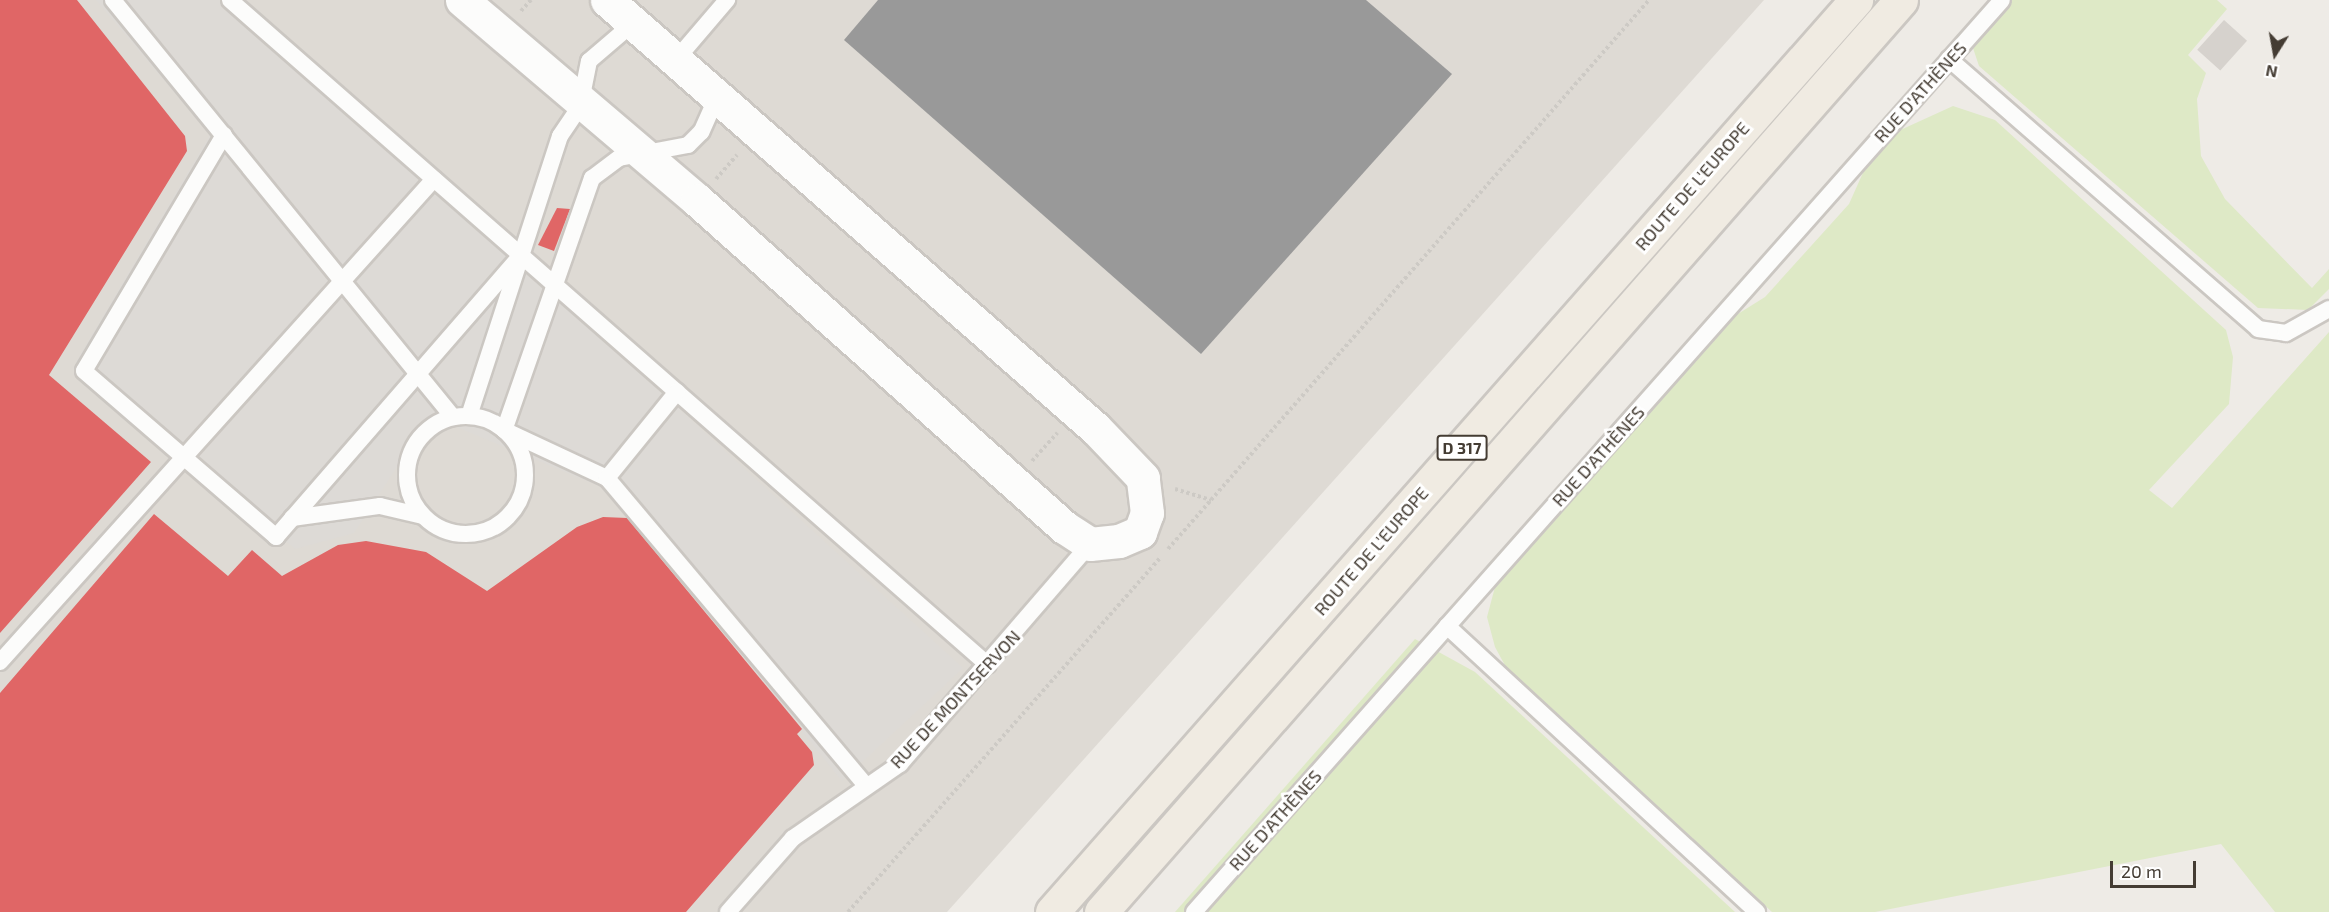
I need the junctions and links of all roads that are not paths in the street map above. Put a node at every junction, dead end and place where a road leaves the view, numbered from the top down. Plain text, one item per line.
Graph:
1 (113, 0) edge
2 (230, 0) edge
3 (462, 0) edge
4 (607, 0) edge
5 (727, 0) edge
6 (1856, 0) edge
7 (1901, 0) edge
8 (2002, 0) edge
9 (631, 25) junction
10 (1949, 59) junction
11 (674, 62) junction
12 (716, 99) junction
13 (580, 106) junction
14 (224, 135) junction
15 (644, 154) junction
16 (434, 179) junction
17 (521, 255) junction
18 (343, 281) junction
19 (554, 287) junction
20 (2329, 309) edge
21 (418, 373) junction
22 (677, 392) junction
23 (461, 416) junction
24 (504, 430) junction
25 (184, 458) junction
26 (607, 478) junction
27 (423, 516) junction
28 (292, 518) junction
29 (1090, 544) junction
30 (1447, 626) junction
31 (0, 662) edge
32 (988, 665) junction
33 (866, 786) junction
34 (728, 912) edge
35 (1052, 912) edge
36 (1101, 912) edge
37 (1194, 912) edge
38 (1757, 912) edge

1 - 14 lane
2 - 16 lane
3 - 13 street
4 - 9 street
5 - 11 lane
6 - 35 main road, ROUTE DE L'EUROPE / D 317
7 - 36 main road, ROUTE DE L'EUROPE / D 317
8 - 10 lane, RUE D'ATHÈNES
9 - 11 street
9 - 13 lane
10 - 20 lane
10 - 30 lane, RUE D'ATHÈNES
11 - 12 street
12 - 15 lane
12 - 29 street
13 - 15 street
13 - 17 lane
14 - 18 lane
14 - 25 lane
15 - 19 lane
15 - 29 street
16 - 17 lane
16 - 18 lane
17 - 19 lane
17 - 21 lane
17 - 23 lane
18 - 21 lane
18 - 25 lane
19 - 22 lane
19 - 24 lane
21 - 23 lane
21 - 28 lane
22 - 26 lane
22 - 32 lane
23 - 24 lane
23 - 27 lane
24 - 26 lane
24 - 27 lane
25 - 28 lane
25 - 31 lane
26 - 33 lane
27 - 28 lane
29 - 32 lane, RUE DE MONTSERVON
30 - 37 lane, RUE D'ATHÈNES
30 - 38 lane
32 - 33 lane, RUE DE MONTSERVON
33 - 34 lane, RUE DE MONTSERVON

